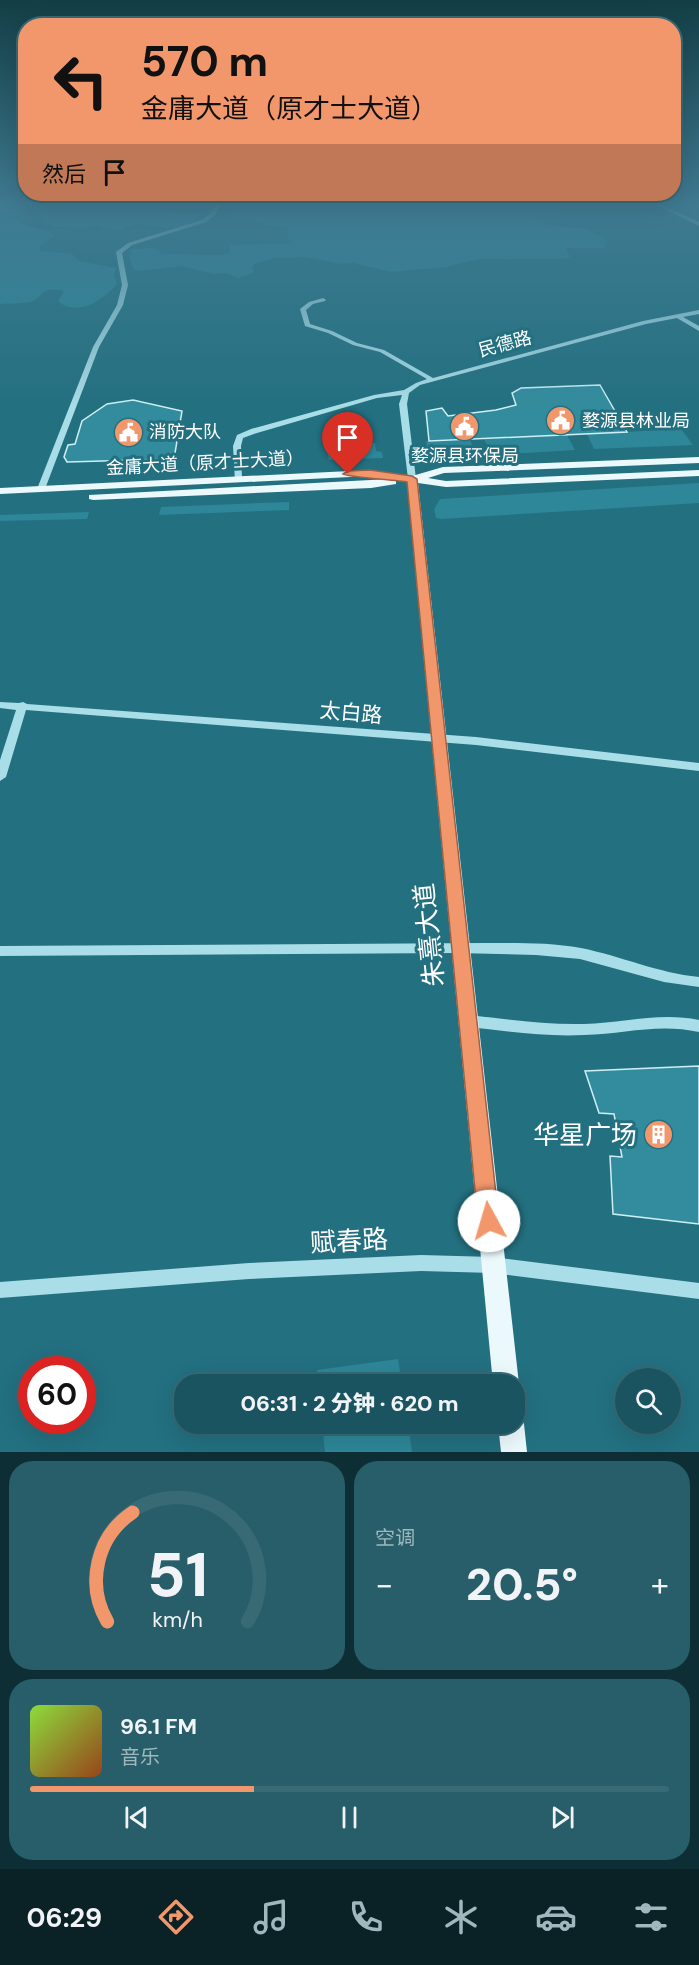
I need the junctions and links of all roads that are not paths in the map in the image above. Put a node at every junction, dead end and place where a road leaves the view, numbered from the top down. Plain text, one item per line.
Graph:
1 (123, 273) edge
2 (324, 300) dead end
3 (699, 312) edge
4 (678, 316) junction
5 (699, 329) edge
6 (431, 379) junction
7 (406, 392) junction
8 (699, 460) edge
9 (699, 473) edge
10 (412, 479) junction
11 (238, 480) junction
12 (41, 489) junction
13 (0, 491) edge
14 (0, 501) edge
15 (0, 705) edge
16 (23, 705) junction
17 (440, 739) junction
18 (699, 768) edge
19 (0, 777) edge
20 (461, 949) junction
21 (0, 951) edge
22 (699, 982) edge
23 (468, 1021) junction
24 (699, 1026) edge
25 (493, 1265) junction
26 (0, 1290) edge
27 (699, 1291) edge
28 (505, 1374) edge
29 (512, 1434) edge
30 (514, 1452) edge

1 - 12 street
2 - 6 street
3 - 4 street, 民德路
4 - 5 street
4 - 6 street, 民德路
6 - 7 street, 民德路
7 - 10 street
7 - 11 street, 民德路
8 - 10 main road, 金庸大道（原才士大道）
9 - 10 main road, 金庸大道（原才士大道）
10 - 11 main road, 金庸大道（原才士大道）
10 - 14 main road, 金庸大道（原才士大道）
10 - 17 main road, 朱熹大道
11 - 12 main road, 金庸大道（原才士大道）
12 - 13 main road, 金庸大道（原才士大道）
15 - 16 street, 太白路
16 - 17 street, 太白路
16 - 19 street
17 - 18 street, 太白路
17 - 20 main road, 朱熹大道
20 - 21 street
20 - 22 street
20 - 23 main road, 朱熹大道
23 - 24 street
23 - 25 main road, 朱熹大道
25 - 26 street, 赋春路
25 - 27 street, 赋春路
25 - 28 main road, 朱熹大道
29 - 30 main road

